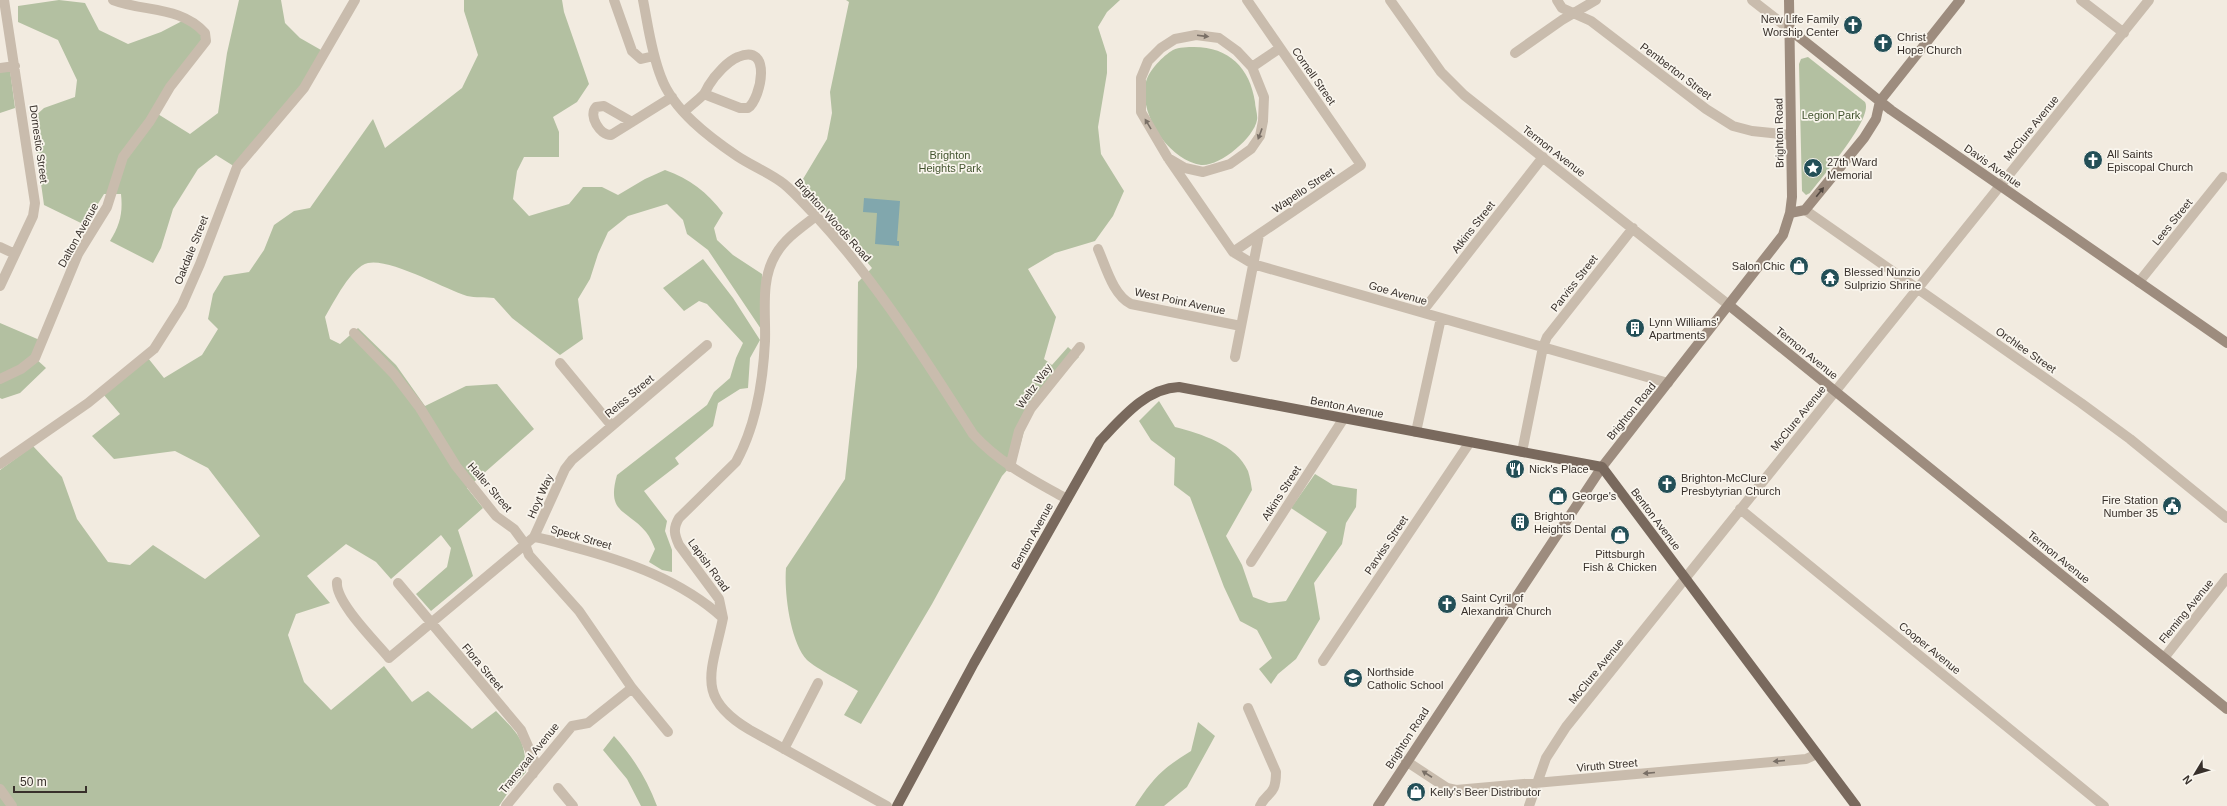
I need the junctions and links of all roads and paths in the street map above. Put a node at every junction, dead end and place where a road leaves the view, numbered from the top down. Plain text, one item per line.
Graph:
1 (4, 0) edge
2 (113, 0) edge
3 (355, 0) edge
4 (614, 0) edge
5 (643, 0) edge
6 (1390, 0) edge
7 (1557, 0) edge
8 (1596, 0) edge
9 (1752, 0) edge
10 (1789, 0) edge
11 (1960, 0) edge
12 (2081, 0) edge
13 (2149, 0) edge
14 (1252, 2) edge
15 (1575, 14) junction
16 (1789, 29) junction
17 (2124, 33) junction
18 (1280, 48) junction
19 (1515, 53) dead end
20 (654, 56) junction
21 (15, 66) junction
22 (1252, 67) junction
23 (0, 68) edge
24 (704, 94) junction
25 (672, 96) junction
26 (1880, 101) junction
27 (684, 112) junction
28 (632, 122) dead end
29 (1791, 135) junction
30 (1543, 157) junction
31 (1168, 158) junction
32 (1361, 165) joint
33 (2223, 177) dead end
34 (2000, 186) junction
35 (1806, 210) junction
36 (1790, 213) junction
37 (816, 216) junction
38 (1633, 228) junction
39 (1259, 235) junction
40 (0, 247) edge
41 (1098, 249) dead end
42 (1233, 252) junction
43 (15, 254) junction
44 (1253, 264) junction
45 (2139, 282) junction
46 (0, 286) edge
47 (1917, 288) junction
48 (1730, 306) junction
49 (1422, 312) junction
50 (1440, 318) junction
51 (1241, 326) junction
52 (354, 333) dead end
53 (2227, 343) edge
54 (707, 345) dead end
55 (1080, 347) dead end
56 (1543, 347) junction
57 (1235, 357) dead end
58 (560, 363) dead end
59 (0, 379) edge
60 (1668, 383) junction
61 (1835, 391) junction
62 (1344, 418) junction
63 (612, 426) junction
64 (1416, 432) junction
65 (1470, 442) junction
66 (1522, 452) junction
67 (0, 464) edge
68 (568, 465) joint
69 (1010, 467) junction
70 (1602, 467) junction
71 (1067, 499) junction
72 (1740, 509) junction
73 (2227, 518) edge
74 (534, 537) junction
75 (525, 544) junction
76 (1250, 562) dead end
77 (1685, 578) junction
78 (2227, 578) edge
79 (337, 582) dead end
80 (398, 583) dead end
81 (723, 618) junction
82 (430, 623) junction
83 (2164, 658) junction
84 (1323, 661) dead end
85 (818, 684) dead end
86 (632, 688) junction
87 (1248, 708) dead end
88 (2227, 709) edge
89 (668, 732) dead end
90 (784, 749) junction
91 (1817, 754) junction
92 (1406, 761) junction
93 (533, 774) junction
94 (1536, 784) junction
95 (558, 788) dead end
96 (0, 789) edge
97 (12, 806) edge
98 (506, 806) edge
99 (573, 806) edge
100 (887, 806) edge
101 (897, 806) edge
102 (1259, 806) edge
103 (1378, 806) edge
104 (1529, 806) edge
105 (1856, 806) edge
106 (2104, 806) edge

1 - 21 street, Dornestic Street
2 - 59 street, Dalton Avenue
3 - 67 street, Oakdale Street
4 - 20 street
5 - 20 street, Brighton Woods Road
6 - 30 street, Termon Avenue
7 - 15 street, Pemberton Street
8 - 15 street
9 - 16 street, Davis Avenue
10 - 16 street, Brighton Road
11 - 26 street
12 - 17 street
13 - 17 street, McClure Avenue
14 - 18 street, Cornell Street
15 - 19 street
15 - 29 street, Pemberton Street
16 - 26 street, Davis Avenue
16 - 29 street, Brighton Road
17 - 34 street, McClure Avenue
18 - 22 street
18 - 32 street, Cornell Street
20 - 25 street, Brighton Woods Road
21 - 23 street
21 - 43 street, Dornestic Street
22 -> 31 street
31 -> 22 street
24 - 24 street
24 - 27 street
25 - 27 street, Brighton Woods Road
25 - 28 street
26 - 34 street, Davis Avenue
35 -> 26 street
27 - 37 street, Brighton Woods Road
29 - 36 street, Brighton Road
30 - 38 street, Termon Avenue
30 - 49 street, Atkins Street
31 - 42 street, Goe Avenue
32 - 39 street, Wapello Street
33 - 45 street, Lees Street
34 - 45 street, Davis Avenue
34 - 47 street, McClure Avenue
35 - 36 street
35 - 47 street, Orchlee Street
36 - 48 street, Brighton Road
37 - 69 street, Brighton Woods Road
37 - 81 street, Lapish Road
38 - 48 street, Termon Avenue
38 - 56 street, Parviss Street
39 - 42 street, Wapello Street
39 - 44 street
40 - 43 street
41 - 51 street, West Point Avenue
42 - 44 street, Goe Avenue
43 - 46 street, Dornestic Street
44 - 49 street, Goe Avenue
44 - 51 street
45 - 53 street, Davis Avenue
47 - 61 street, McClure Avenue
47 - 73 street, Orchlee Street
48 - 60 street, Brighton Road
48 - 61 street, Termon Avenue
49 - 50 street, Goe Avenue
50 - 56 street, Goe Avenue
50 - 64 street
51 - 57 street
52 - 75 street, Haller Street
54 - 63 street, Reiss Street
55 - 69 street, Weltz Way
56 - 60 street, Goe Avenue
56 - 66 street, Parviss Street
58 - 63 street
60 - 70 street, Brighton Road
61 - 72 street, McClure Avenue
61 - 83 street, Termon Avenue
62 - 64 main road, Benton Avenue
62 - 71 main road, Benton Avenue
62 - 76 street, Atkins Street
63 - 68 street, Reiss Street
64 - 65 main road, Benton Avenue
65 - 66 main road, Benton Avenue
65 - 84 street, Parviss Street
66 - 70 main road, Benton Avenue
68 - 74 street, Hoyt Way
69 - 71 street, Brighton Woods Road
70 - 77 main road, Benton Avenue
70 - 92 street, Brighton Road
71 - 101 main road, Benton Avenue
72 - 77 street, McClure Avenue
72 - 106 street, Cooper Avenue
74 - 75 street, Speck Street
74 - 81 street, Speck Street
75 - 82 street, Speck Street
75 - 86 street, Haller Street
77 - 91 main road, Benton Avenue
77 - 94 street, McClure Avenue
78 - 83 street, Fleming Avenue
79 - 82 street, Speck Street
80 - 82 street, Flora Street
81 - 90 street, Lapish Road
82 - 93 street, Flora Street
83 - 88 street, Termon Avenue
85 - 90 street
86 - 89 street, Haller Street
86 - 93 street, Transvaal Avenue
87 - 102 street
90 - 100 street, Lapish Road
91 -> 94 street, Viruth Street
91 - 105 main road, Benton Avenue
94 -> 92 street, Viruth Street
92 - 103 street, Brighton Road
93 - 98 street, Transvaal Avenue
94 - 104 street, McClure Avenue
95 - 99 street
96 - 97 street

